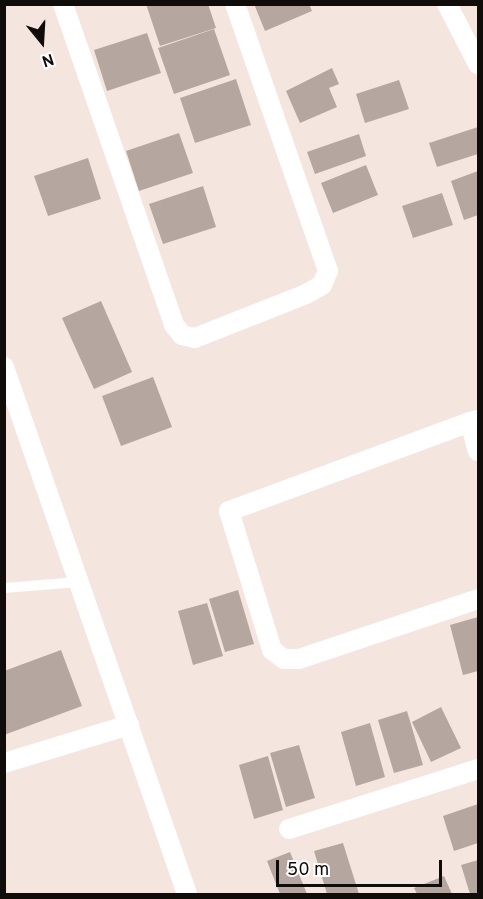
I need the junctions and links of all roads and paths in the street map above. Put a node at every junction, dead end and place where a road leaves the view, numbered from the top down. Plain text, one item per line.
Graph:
1 (63, 4) edge
2 (235, 4) edge
3 (447, 4) edge
4 (478, 64) edge
5 (4, 367) edge
6 (474, 421) edge
7 (478, 451) edge
8 (79, 582) junction
9 (4, 588) edge
10 (478, 599) edge
11 (129, 725) junction
12 (4, 763) edge
13 (478, 769) edge
14 (289, 829) dead end
15 (188, 894) edge

1 - 2 street
3 - 4 street
5 - 8 street
6 - 7 street
6 - 10 street
8 - 9 lane
8 - 11 street
11 - 12 street
11 - 15 street
13 - 14 street

